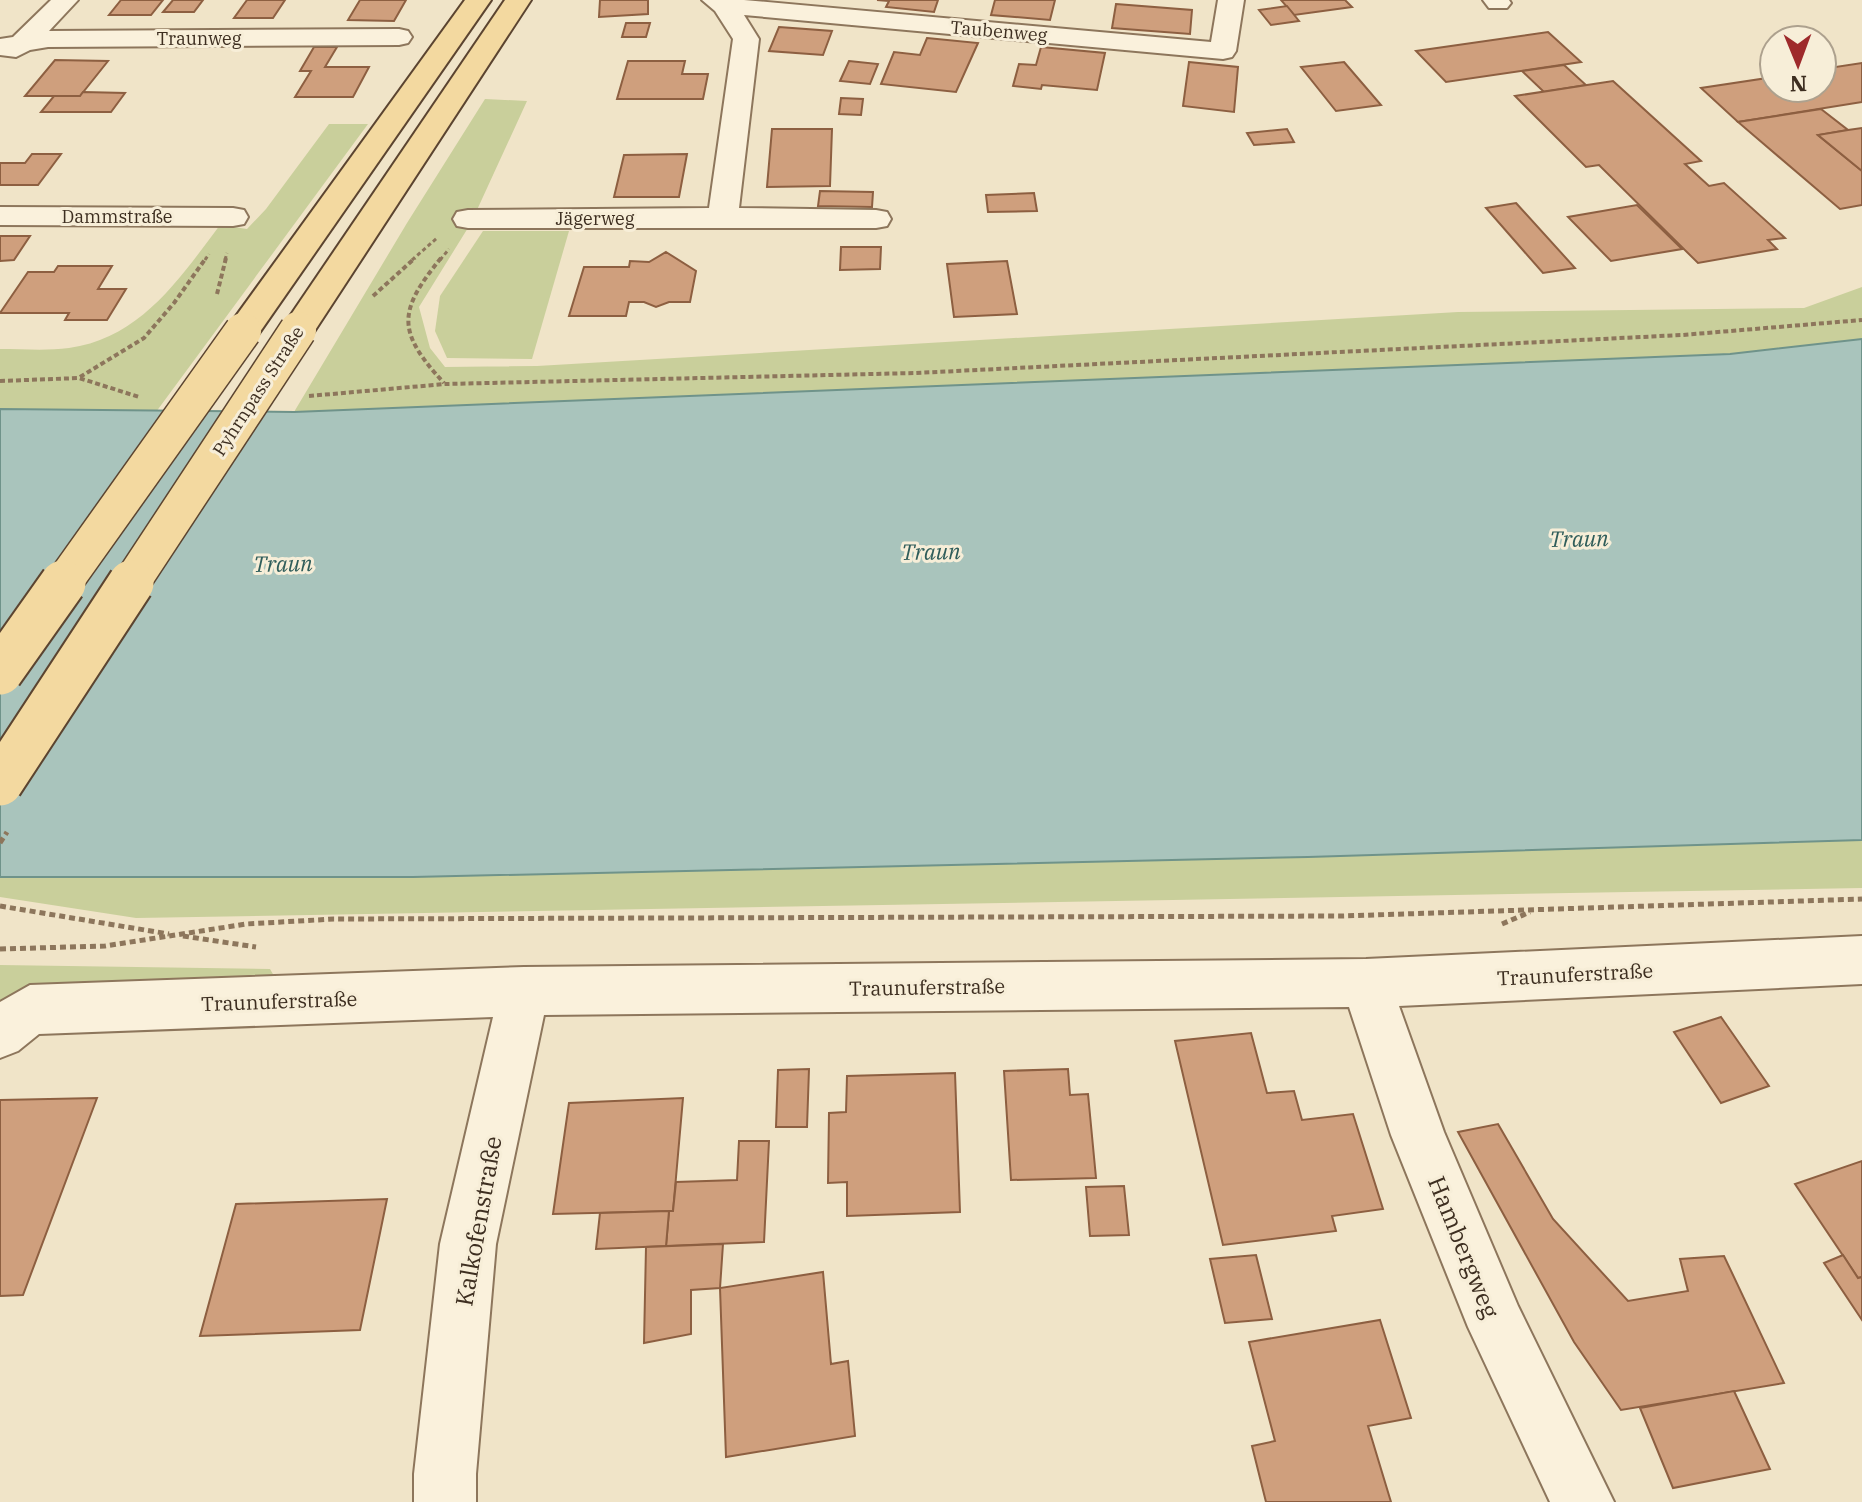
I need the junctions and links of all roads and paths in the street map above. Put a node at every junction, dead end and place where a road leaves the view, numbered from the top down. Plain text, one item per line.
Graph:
1 (65, 0) edge
2 (478, 0) edge
3 (518, 0) edge
4 (1231, 0) edge
5 (720, 3) edge
6 (399, 37) dead end
7 (10, 46) edge
8 (0, 66) edge
9 (0, 216) edge
10 (233, 217) joint
11 (723, 217) junction
12 (468, 219) junction
13 (876, 219) dead end
14 (369, 300) dead end
15 (1862, 320) edge
16 (79, 378) junction
17 (0, 381) edge
18 (445, 384) junction
19 (300, 396) dead end
20 (151, 397) dead end
21 (0, 672) edge
22 (0, 783) edge
23 (1862, 899) edge
24 (0, 906) edge
25 (174, 935) junction
26 (0, 949) edge
27 (1862, 960) edge
28 (1366, 983) junction
29 (524, 991) junction
30 (0, 1033) edge
31 (445, 1502) edge
32 (1583, 1502) edge

1 - 7 street
2 - 21 main road, bridge
3 - 22 main road, Pyhrnpass Straße, bridge
4 - 5 street, Taubenweg
5 - 11 street
6 - 7 street, Traunweg
7 - 8 street
9 - 10 street, Dammstraße
10 - 16 path
11 - 12 street, Jägerweg
11 - 13 street, Jägerweg
12 - 14 path
12 - 18 path
15 - 18 path
16 - 17 path
16 - 20 path
18 - 19 path
23 - 25 path
24 - 25 path
25 - 26 path
27 - 28 street, Traunuferstraße
28 - 29 street, Traunuferstraße
28 - 32 street, Hambergweg
29 - 30 street, Traunuferstraße
29 - 31 street, Kalkofenstraße

